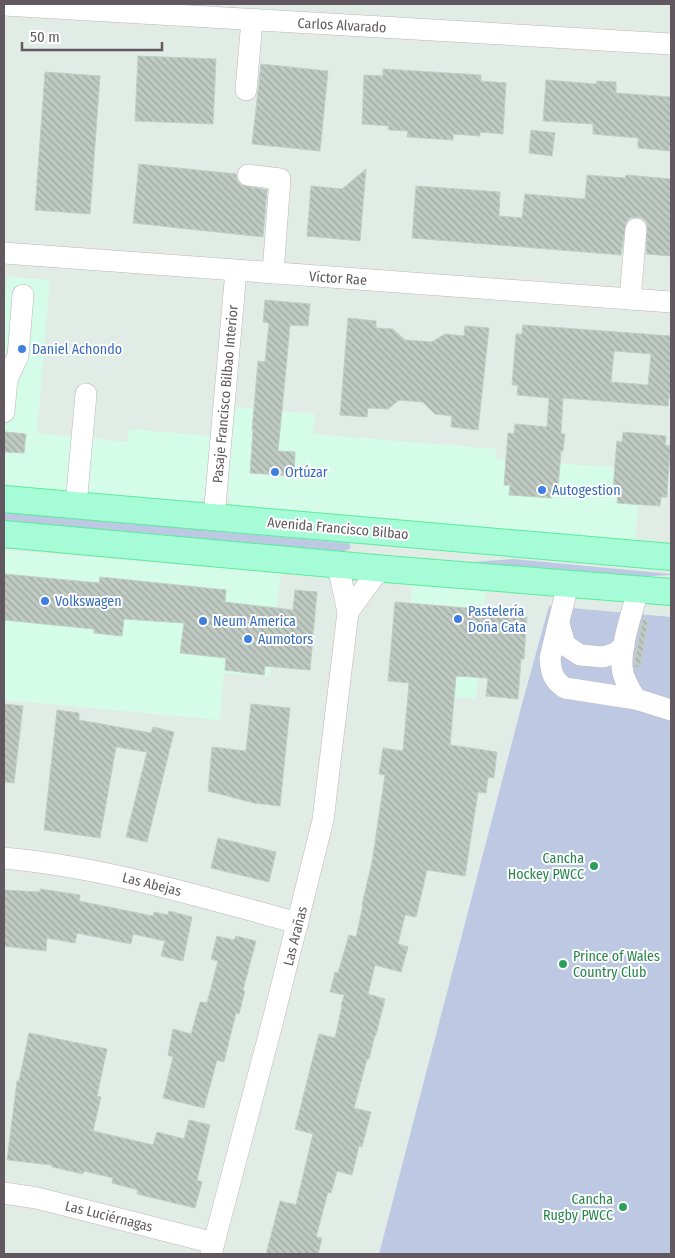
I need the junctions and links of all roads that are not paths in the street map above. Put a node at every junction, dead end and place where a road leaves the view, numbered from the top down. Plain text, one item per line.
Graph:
1 (10, 5) edge
2 (252, 20) junction
3 (671, 44) edge
4 (246, 90) dead end
5 (248, 174) dead end
6 (636, 229) dead end
7 (4, 254) edge
8 (236, 271) junction
9 (273, 273) junction
10 (23, 295) dead end
11 (630, 299) junction
12 (671, 302) edge
13 (86, 394) dead end
14 (4, 412) edge
15 (4, 499) edge
16 (76, 505) junction
17 (214, 517) junction
18 (404, 533) junction
19 (4, 534) edge
20 (671, 557) edge
21 (341, 565) junction
22 (386, 569) junction
23 (568, 584) junction
24 (638, 590) junction
25 (671, 592) edge
26 (348, 612) junction
27 (559, 624) junction
28 (624, 646) junction
29 (636, 700) junction
30 (671, 710) edge
31 (4, 858) edge
32 (298, 923) junction
33 (4, 1193) edge
34 (213, 1249) edge

1 - 2 street, Carlos Alvarado
2 - 3 street, Carlos Alvarado
2 - 4 street
5 - 9 street
6 - 11 street
7 - 8 street, Víctor Rae
8 - 9 street, Víctor Rae
8 - 17 street, Pasaje Francisco Bilbao Interior
9 - 11 street, Víctor Rae
10 - 14 street
11 - 12 street, Víctor Rae
13 - 16 street
15 - 16 main road, Avenida Francisco Bilbao
16 - 17 main road, Avenida Francisco Bilbao
17 - 18 main road, Avenida Francisco Bilbao
18 - 20 main road, Avenida Francisco Bilbao
18 - 21 main road
19 - 21 main road
21 - 22 main road
21 - 26 street, Las Arañas
22 - 23 main road
22 - 26 street, Las Arañas
23 - 24 main road
23 - 27 street
24 - 25 main road
24 - 28 street
26 - 32 street, Las Arañas
27 - 28 street
27 - 29 street
28 - 29 street
29 - 30 street
31 - 32 street, Las Abejas
32 - 34 street, Las Arañas
33 - 34 street, Las Luciérnagas

